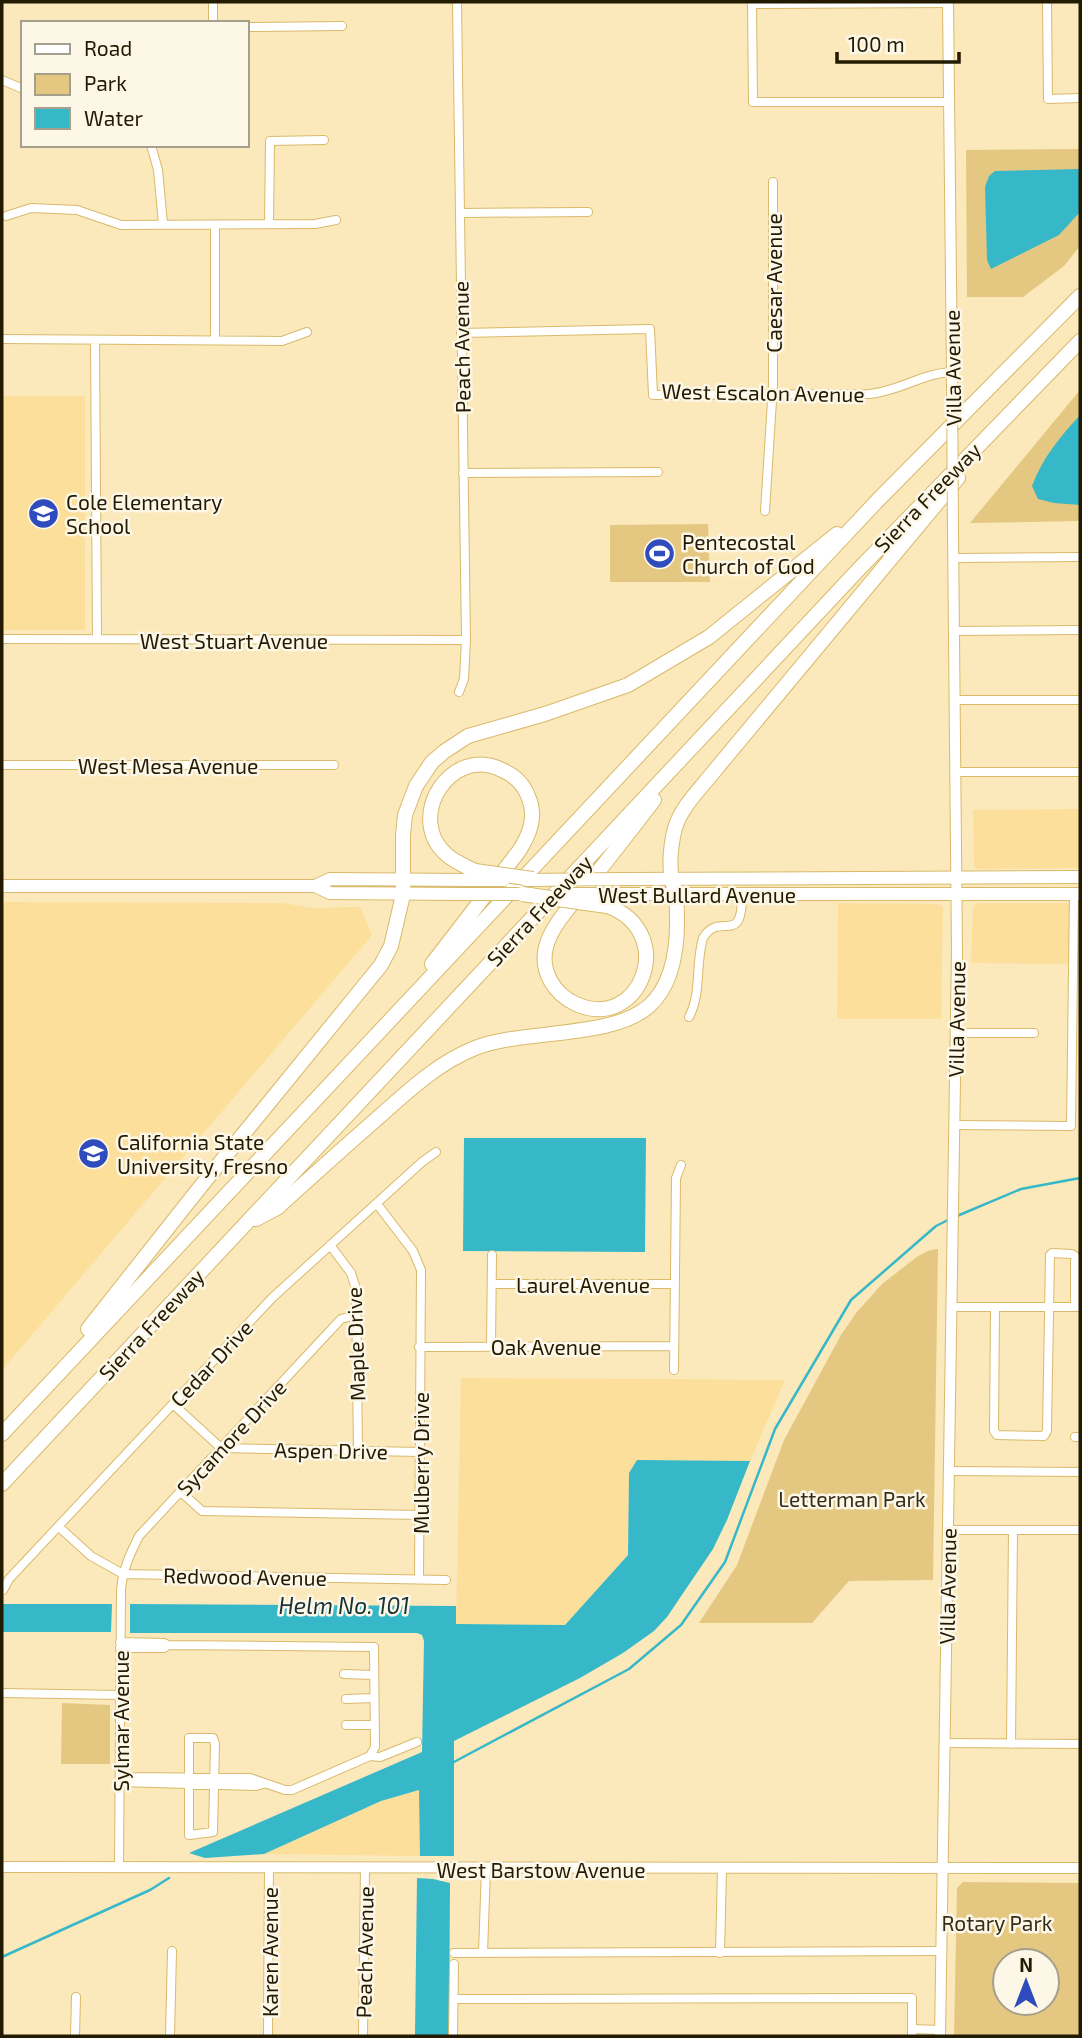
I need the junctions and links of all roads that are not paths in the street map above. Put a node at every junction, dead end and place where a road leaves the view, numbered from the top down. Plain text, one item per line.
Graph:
1 (213, 2) edge
2 (457, 2) edge
3 (948, 2) edge
4 (1047, 2) edge
5 (213, 21) edge
6 (342, 26) dead end
7 (248, 27) edge
8 (2, 79) edge
9 (21, 88) edge
10 (1080, 98) edge
11 (948, 102) junction
12 (324, 140) dead end
13 (152, 147) edge
14 (773, 182) dead end
15 (588, 212) dead end
16 (460, 213) junction
17 (6, 216) dead end
18 (337, 220) dead end
19 (269, 224) junction
20 (163, 225) junction
21 (215, 225) junction
22 (1080, 296) edge
23 (307, 332) dead end
24 (461, 333) junction
25 (2, 339) edge
26 (95, 340) junction
27 (215, 340) junction
28 (1080, 341) edge
29 (952, 373) junction
30 (1034, 388) junction
31 (772, 396) junction
32 (658, 472) dead end
33 (463, 473) junction
34 (878, 500) junction
35 (765, 511) dead end
36 (1080, 557) edge
37 (954, 558) junction
38 (1080, 630) edge
39 (955, 631) junction
40 (2, 639) edge
41 (97, 639) junction
42 (466, 640) junction
43 (459, 692) dead end
44 (955, 700) junction
45 (1080, 700) edge
46 (709, 730) junction
47 (2, 765) edge
48 (334, 765) dead end
49 (956, 772) junction
50 (1080, 772) edge
51 (472, 875) junction
52 (1080, 877) edge
53 (957, 878) junction
54 (402, 879) junction
55 (533, 879) joint
56 (672, 879) junction
57 (821, 879) junction
58 (2, 886) edge
59 (315, 886) junction
60 (957, 893) junction
61 (522, 894) joint
62 (676, 894) junction
63 (1077, 894) edge
64 (402, 895) junction
65 (743, 895) junction
66 (609, 900) junction
67 (689, 1017) dead end
68 (955, 1033) junction
69 (1034, 1033) dead end
70 (375, 1038) junction
71 (954, 1125) junction
72 (1076, 1126) edge
73 (436, 1152) dead end
74 (681, 1165) dead end
75 (377, 1204) junction
76 (243, 1227) junction
77 (330, 1245) junction
78 (492, 1255) dead end
79 (492, 1283) junction
80 (675, 1283) junction
81 (951, 1307) junction
82 (995, 1307) junction
83 (1049, 1307) junction
84 (1077, 1307) edge
85 (356, 1315) junction
86 (491, 1346) junction
87 (674, 1346) junction
88 (419, 1347) junction
89 (674, 1370) dead end
90 (38, 1394) junction
91 (173, 1404) junction
92 (2, 1434) edge
93 (221, 1448) junction
94 (358, 1451) junction
95 (421, 1452) junction
96 (948, 1471) junction
97 (1080, 1472) edge
98 (2, 1484) edge
99 (181, 1492) junction
100 (421, 1515) junction
101 (59, 1527) junction
102 (948, 1530) junction
103 (1013, 1530) junction
104 (1080, 1530) edge
105 (122, 1574) junction
106 (419, 1579) junction
107 (446, 1580) dead end
108 (3, 1590) edge
109 (120, 1645) junction
110 (344, 1674) dead end
111 (374, 1675) junction
112 (2, 1693) edge
113 (121, 1695) junction
114 (374, 1698) junction
115 (346, 1699) dead end
116 (346, 1725) dead end
117 (375, 1725) junction
118 (417, 1742) dead end
119 (944, 1743) junction
120 (1011, 1744) junction
121 (1080, 1744) edge
122 (370, 1756) junction
123 (120, 1779) junction
124 (189, 1780) junction
125 (215, 1781) junction
126 (2, 1867) edge
127 (269, 1867) junction
128 (365, 1867) junction
129 (119, 1868) junction
130 (486, 1868) junction
131 (943, 1868) junction
132 (1080, 1868) edge
133 (722, 1869) junction
134 (172, 1951) dead end
135 (941, 1951) junction
136 (454, 1953) dead end
137 (483, 1953) junction
138 (720, 1953) junction
139 (454, 1964) dead end
140 (76, 1997) dead end
141 (454, 1999) junction
142 (912, 2033) edge
143 (940, 2033) edge
144 (75, 2036) edge
145 (170, 2036) edge
146 (268, 2036) edge
147 (363, 2036) edge
148 (453, 2036) edge

1 - 5 street
2 - 16 street, Peach Avenue
3 - 11 main road, Villa Avenue
3 - 11 street
4 - 10 street
6 - 7 street
8 - 9 street
11 - 29 main road, Villa Avenue
12 - 19 street
13 - 20 street
14 - 31 street, Caesar Avenue
15 - 16 street
16 - 24 street, Peach Avenue
17 - 20 street
18 - 19 street
19 - 21 street
20 - 21 street
21 - 27 street
22 - 34 highway, Sierra Freeway
23 - 27 street
24 - 31 street, West Escalon Avenue
24 - 33 street, Peach Avenue
25 - 26 street
26 - 27 street
26 - 41 street
28 - 30 highway, Sierra Freeway
29 - 31 street, West Escalon Avenue
29 - 37 main road, Villa Avenue, bridge
30 - 46 highway, Sierra Freeway
30 - 56 highway
31 - 35 street, Caesar Avenue
32 - 33 street
33 - 42 street, Peach Avenue
34 - 54 highway
34 - 70 highway, Sierra Freeway
36 - 37 street
37 - 39 main road, Villa Avenue
38 - 39 street
39 - 44 main road, Villa Avenue
40 - 41 street, West Stuart Avenue
41 - 42 street, West Stuart Avenue
42 - 43 street, Peach Avenue
44 - 45 street
44 - 49 main road, Villa Avenue
46 - 66 highway
46 - 76 highway, Sierra Freeway
47 - 48 street, West Mesa Avenue
49 - 50 street
49 - 53 main road, Villa Avenue
51 - 54 main road
51 - 55 highway, bridge
51 - 70 highway
52 - 53 main road, West Bullard Avenue
53 - 57 main road, West Bullard Avenue
53 - 60 main road, Villa Avenue
54 - 59 main road
54 - 64 highway
55 - 56 main road, West Bullard Avenue, bridge
56 - 57 main road, West Bullard Avenue
56 - 62 highway
57 - 65 main road
58 - 59 main road
59 - 64 main road
60 - 63 main road, West Bullard Avenue
60 - 65 main road, West Bullard Avenue
60 - 68 main road, Villa Avenue
61 - 64 main road, bridge
61 - 66 highway, bridge
62 - 65 main road, West Bullard Avenue
62 - 66 main road, West Bullard Avenue
62 - 76 highway
63 - 72 street
64 - 90 highway
65 - 67 street
68 - 69 street
68 - 71 main road, Villa Avenue
70 - 90 highway, Sierra Freeway
71 - 72 street
71 - 81 main road, Villa Avenue
73 - 75 street, Cedar Drive
74 - 80 street
75 - 77 street, Cedar Drive
75 - 88 street, Mulberry Drive
76 - 98 highway, Sierra Freeway
77 - 85 street, Maple Drive
77 - 91 street, Cedar Drive
78 - 79 street
79 - 80 street, Laurel Avenue
79 - 86 street
80 - 87 street
81 - 82 street
81 - 96 main road, Villa Avenue
82 - 83 street
82 - 83 street
83 - 84 street
83 - 84 street
85 - 93 street, Sycamore Drive
85 - 94 street, Maple Drive
86 - 87 street, Oak Avenue
86 - 88 street, Oak Avenue
87 - 89 street
88 - 95 street, Mulberry Drive
90 - 92 highway, Sierra Freeway
91 - 93 street
91 - 101 street, Cedar Drive
93 - 94 street, Aspen Drive
93 - 99 street, Sycamore Drive
94 - 95 street, Aspen Drive
95 - 100 street, Mulberry Drive
96 - 97 street
96 - 102 main road, Villa Avenue
99 - 100 street
99 - 105 street, Sycamore Drive
100 - 106 street, Mulberry Drive
101 - 105 street
101 - 108 street, Cedar Drive
102 - 103 street
102 - 119 main road, Villa Avenue
103 - 104 street
103 - 120 street
105 - 106 street, Redwood Avenue
105 - 109 street, Sylmar Avenue
106 - 107 street, Redwood Avenue
109 - 111 street
109 - 113 street, Sylmar Avenue
110 - 111 street
111 - 114 street
112 - 113 street
113 - 123 street, Sylmar Avenue
114 - 115 street
114 - 117 street
116 - 117 street
117 - 122 street
118 - 122 street
119 - 120 street
119 - 131 main road, Villa Avenue
120 - 121 street
122 - 125 street
123 - 124 street
123 - 129 street, Sylmar Avenue
124 - 125 street
124 - 125 street
124 - 125 street
126 - 129 main road, West Barstow Avenue
127 - 128 main road, West Barstow Avenue
127 - 129 main road, West Barstow Avenue
127 - 146 street, Karen Avenue
128 - 130 main road, West Barstow Avenue
128 - 147 street, Peach Avenue
130 - 133 main road, West Barstow Avenue
130 - 137 street
131 - 132 main road, West Barstow Avenue
131 - 133 main road, West Barstow Avenue
131 - 135 main road, Villa Avenue
133 - 138 street
134 - 145 street
135 - 138 street
135 - 143 main road, Villa Avenue
136 - 137 street
137 - 138 street
139 - 141 street
140 - 144 street
141 - 142 street
141 - 148 street
142 - 143 street

